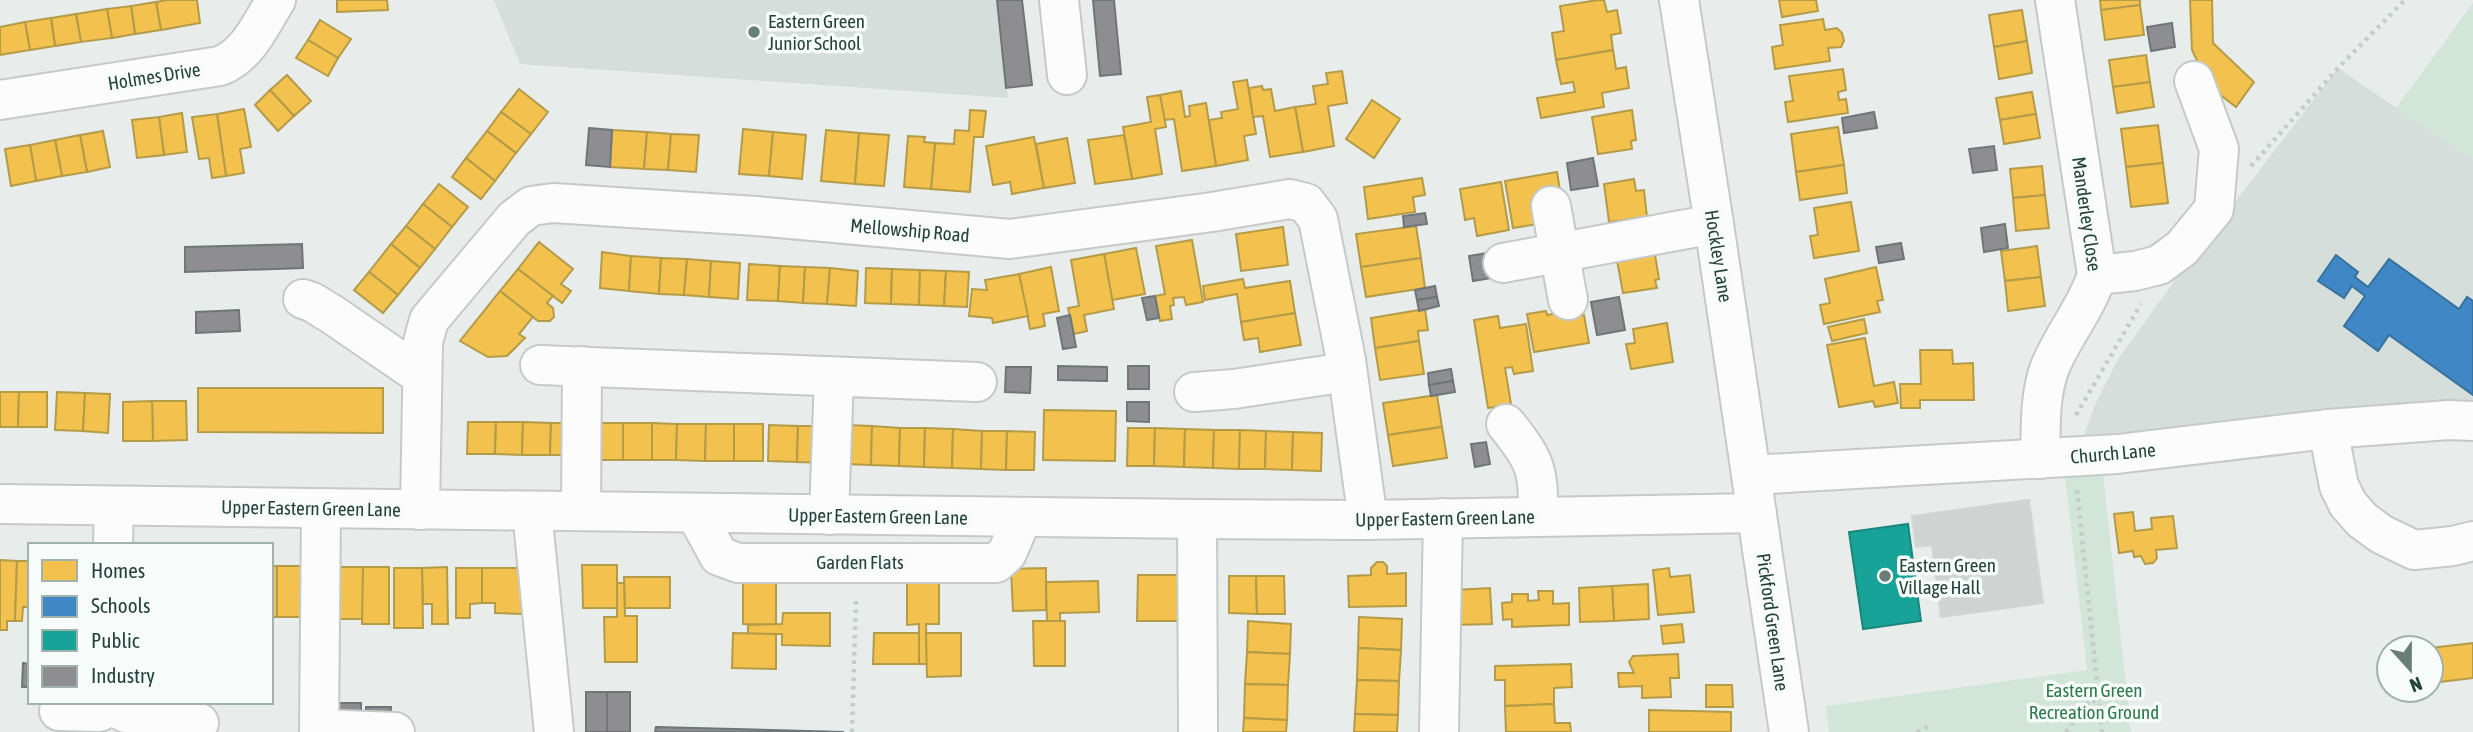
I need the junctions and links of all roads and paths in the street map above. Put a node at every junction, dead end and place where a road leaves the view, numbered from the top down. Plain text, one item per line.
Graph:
1 (276, 0) edge
2 (1059, 0) edge
3 (1679, 0) edge
4 (2055, 0) edge
5 (2405, 0) edge
6 (1068, 75) dead end
7 (2194, 81) dead end
8 (0, 100) edge
9 (2249, 168) dead end
10 (1551, 206) dead end
11 (1714, 224) junction
12 (1559, 253) junction
13 (1503, 263) dead end
14 (2159, 265) junction
15 (2097, 275) junction
16 (303, 299) dead end
17 (1568, 300) dead end
18 (540, 365) dead end
19 (582, 366) junction
20 (1347, 373) junction
21 (422, 376) junction
22 (834, 377) junction
23 (977, 382) dead end
24 (1194, 392) dead end
25 (2074, 419) dead end
26 (2473, 421) edge
27 (1506, 424) dead end
28 (2328, 429) junction
29 (2057, 458) junction
30 (1752, 475) junction
31 (0, 504) edge
32 (114, 506) junction
33 (321, 509) junction
34 (420, 510) junction
35 (532, 511) junction
36 (581, 512) junction
37 (1757, 513) junction
38 (696, 514) junction
39 (829, 515) junction
40 (1538, 516) junction
41 (1022, 518) junction
42 (1443, 518) junction
43 (1197, 520) junction
44 (1365, 520) junction
45 (2473, 541) edge
46 (113, 543) edge
47 (857, 562) junction
48 (2099, 702) junction
49 (112, 704) edge
50 (59, 711) dead end
51 (199, 723) dead end
52 (1931, 725) dead end
53 (395, 732) edge
54 (554, 732) edge
55 (852, 732) edge
56 (1198, 732) edge
57 (1439, 732) edge
58 (1789, 732) edge
59 (1917, 732) edge
60 (2066, 732) edge
61 (2102, 732) edge

1 - 8 street, Holmes Drive
2 - 6 street
3 - 11 street, Hockley Lane
4 - 15 street, Manderley Close
5 - 9 path
7 - 14 street
10 - 12 street
11 - 12 street
11 - 30 street, Hockley Lane
12 - 13 street
12 - 17 street
14 - 15 street
14 - 25 path
15 - 29 street, Manderley Close
16 - 21 street
18 - 19 street
19 - 22 street
19 - 36 street
20 - 21 street, Mellowship Road
20 - 24 street
20 - 44 street, Mellowship Road
21 - 34 street, Mellowship Road
22 - 23 street
22 - 39 street
26 - 28 street, Church Lane
27 - 40 street
28 - 29 street, Church Lane
28 - 45 street
29 - 30 street, Church Lane
29 - 48 path
30 - 37 street, Hockley Lane
31 - 32 street, Upper Eastern Green Lane
32 - 33 street, Upper Eastern Green Lane
32 - 46 street
33 - 34 street, Upper Eastern Green Lane
33 - 53 street
34 - 35 street, Upper Eastern Green Lane
35 - 36 street, Upper Eastern Green Lane
35 - 54 street
36 - 38 street, Upper Eastern Green Lane
37 - 40 street, Upper Eastern Green Lane
37 - 58 street, Pickford Green Lane
38 - 39 street, Upper Eastern Green Lane
38 - 47 street, Garden Flats
39 - 41 street, Upper Eastern Green Lane
40 - 42 street, Upper Eastern Green Lane
41 - 43 street, Upper Eastern Green Lane
41 - 47 street, Garden Flats
42 - 44 street, Upper Eastern Green Lane
42 - 57 street
43 - 44 street, Upper Eastern Green Lane
43 - 56 street
47 - 55 path
48 - 60 path
48 - 61 path
49 - 50 street
49 - 51 street
52 - 59 path

